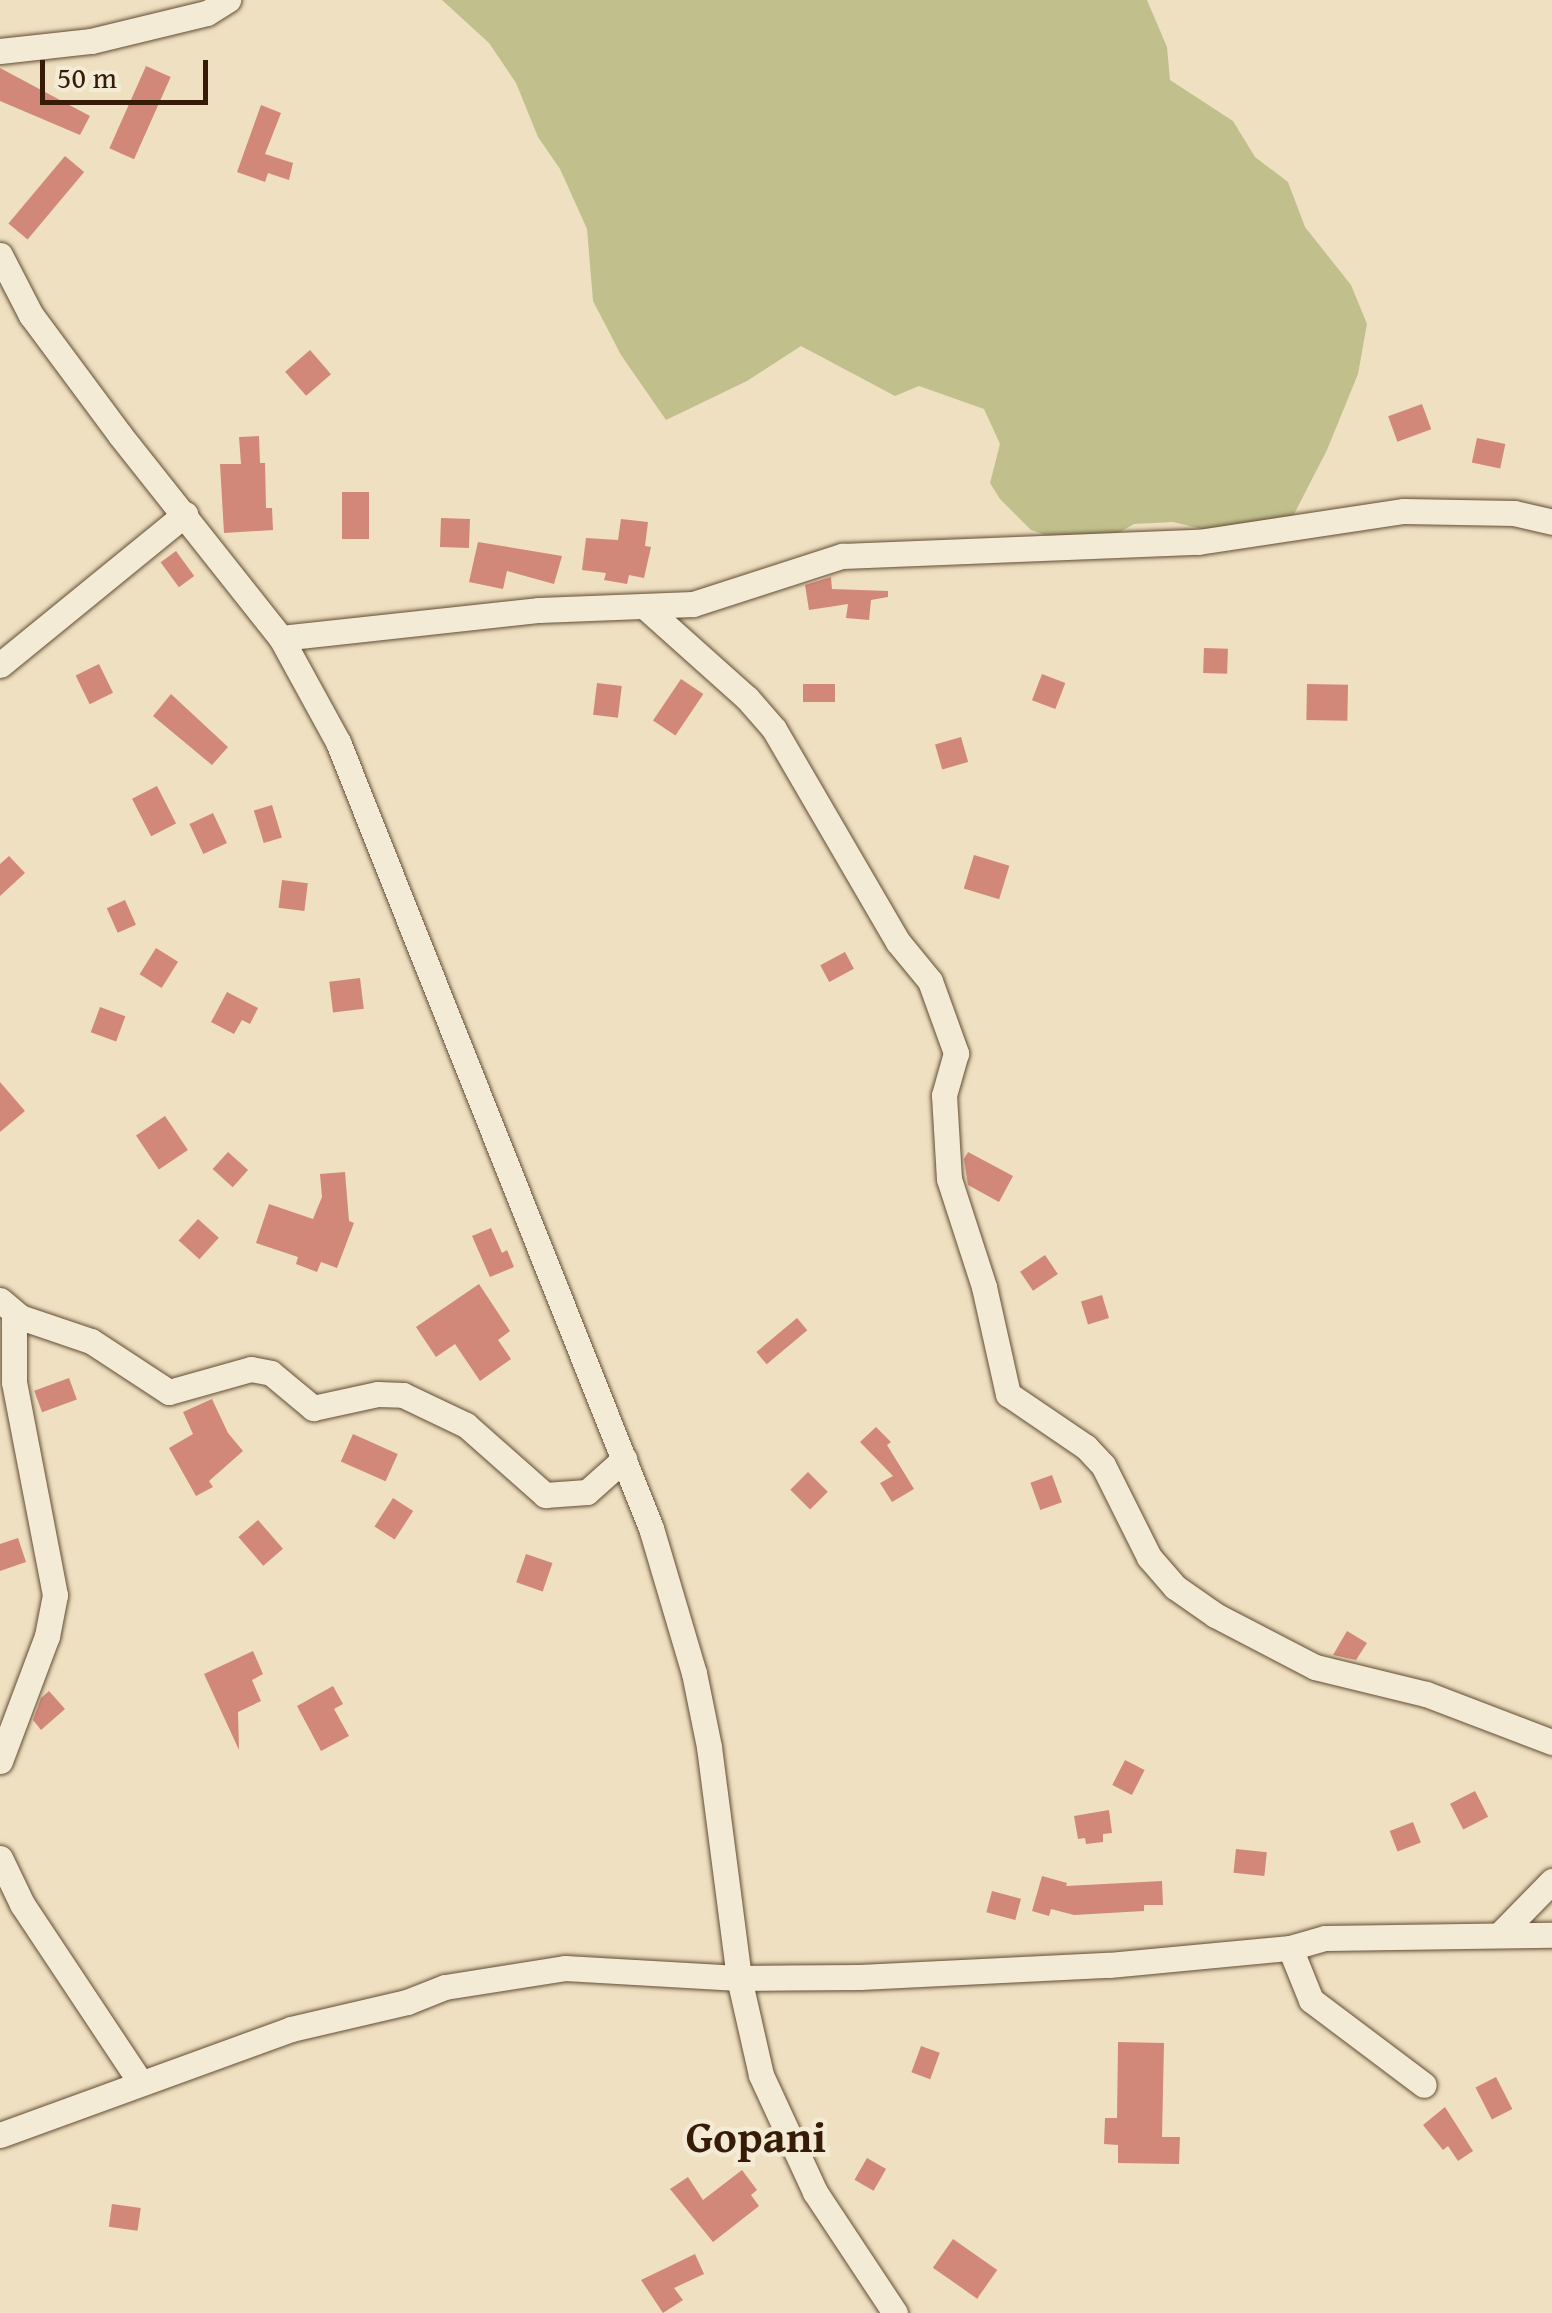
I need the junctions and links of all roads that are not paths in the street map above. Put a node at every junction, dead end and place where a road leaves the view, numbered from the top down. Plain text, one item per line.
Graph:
1 (228, 0) edge
2 (0, 51) edge
3 (0, 255) edge
4 (185, 514) junction
5 (1552, 522) edge
6 (644, 606) junction
7 (281, 638) junction
8 (0, 665) edge
9 (7, 1307) edge
10 (624, 1459) junction
11 (1552, 1742) edge
12 (0, 1760) edge
13 (0, 1858) edge
14 (1552, 1880) edge
15 (1501, 1933) junction
16 (1552, 1935) edge
17 (1290, 1948) junction
18 (739, 1978) junction
19 (141, 2083) junction
20 (1424, 2085) dead end
21 (5, 2124) edge
22 (895, 2313) edge

1 - 2 street
3 - 4 street
4 - 7 street
4 - 8 street
5 - 6 street
6 - 7 street
6 - 11 street
7 - 10 street
9 - 10 street
9 - 12 street
10 - 18 street
13 - 19 street
14 - 15 street
15 - 16 street
15 - 17 street
17 - 18 street
17 - 20 street
18 - 19 street
18 - 22 street
19 - 21 street

